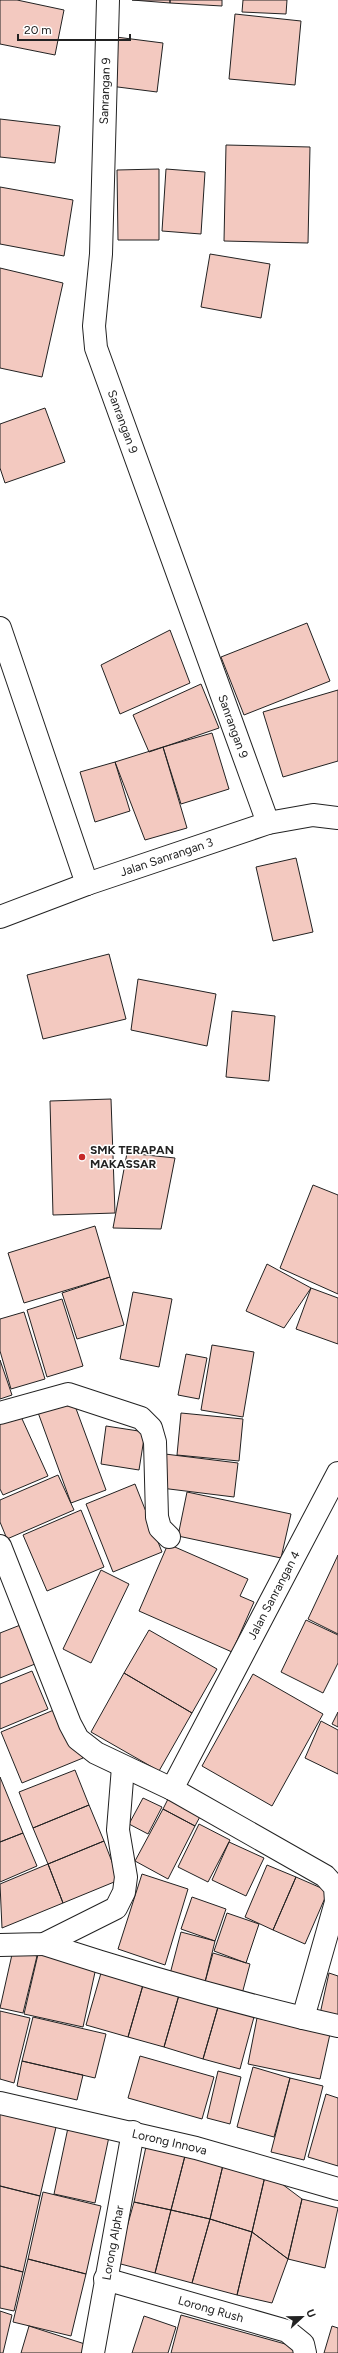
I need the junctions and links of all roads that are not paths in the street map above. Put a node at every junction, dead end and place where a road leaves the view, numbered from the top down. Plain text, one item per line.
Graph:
1 (108, 0) edge
2 (0, 628) edge
3 (338, 818) edge
4 (268, 824) junction
5 (87, 884) junction
6 (0, 917) edge
7 (0, 1413) edge
8 (338, 1473) edge
9 (169, 1537) dead end
10 (0, 1546) edge
11 (123, 1767) junction
12 (172, 1789) junction
13 (44, 1944) junction
14 (0, 1945) edge
15 (303, 2018) junction
16 (338, 2026) edge
17 (0, 2103) edge
18 (133, 2132) junction
19 (338, 2189) edge
20 (105, 2279) junction
21 (93, 2353) edge
22 (306, 2353) edge

1 - 4 street, Sanrangan 9
2 - 5 street
3 - 4 street, Jalan Sanrangan 3
4 - 5 street, Jalan Sanrangan 3
5 - 6 street, Jalan Sanrangan 3
7 - 9 street
8 - 12 street, Jalan Sanrangan 4
10 - 11 street
11 - 12 street
11 - 13 street
12 - 15 street
13 - 14 street
13 - 15 street
15 - 16 street
17 - 18 street, Lorong Innova
18 - 19 street, Lorong Innova
18 - 20 street, Lorong Alphar
20 - 21 street, Lorong Alphar
20 - 22 street, Lorong Rush

